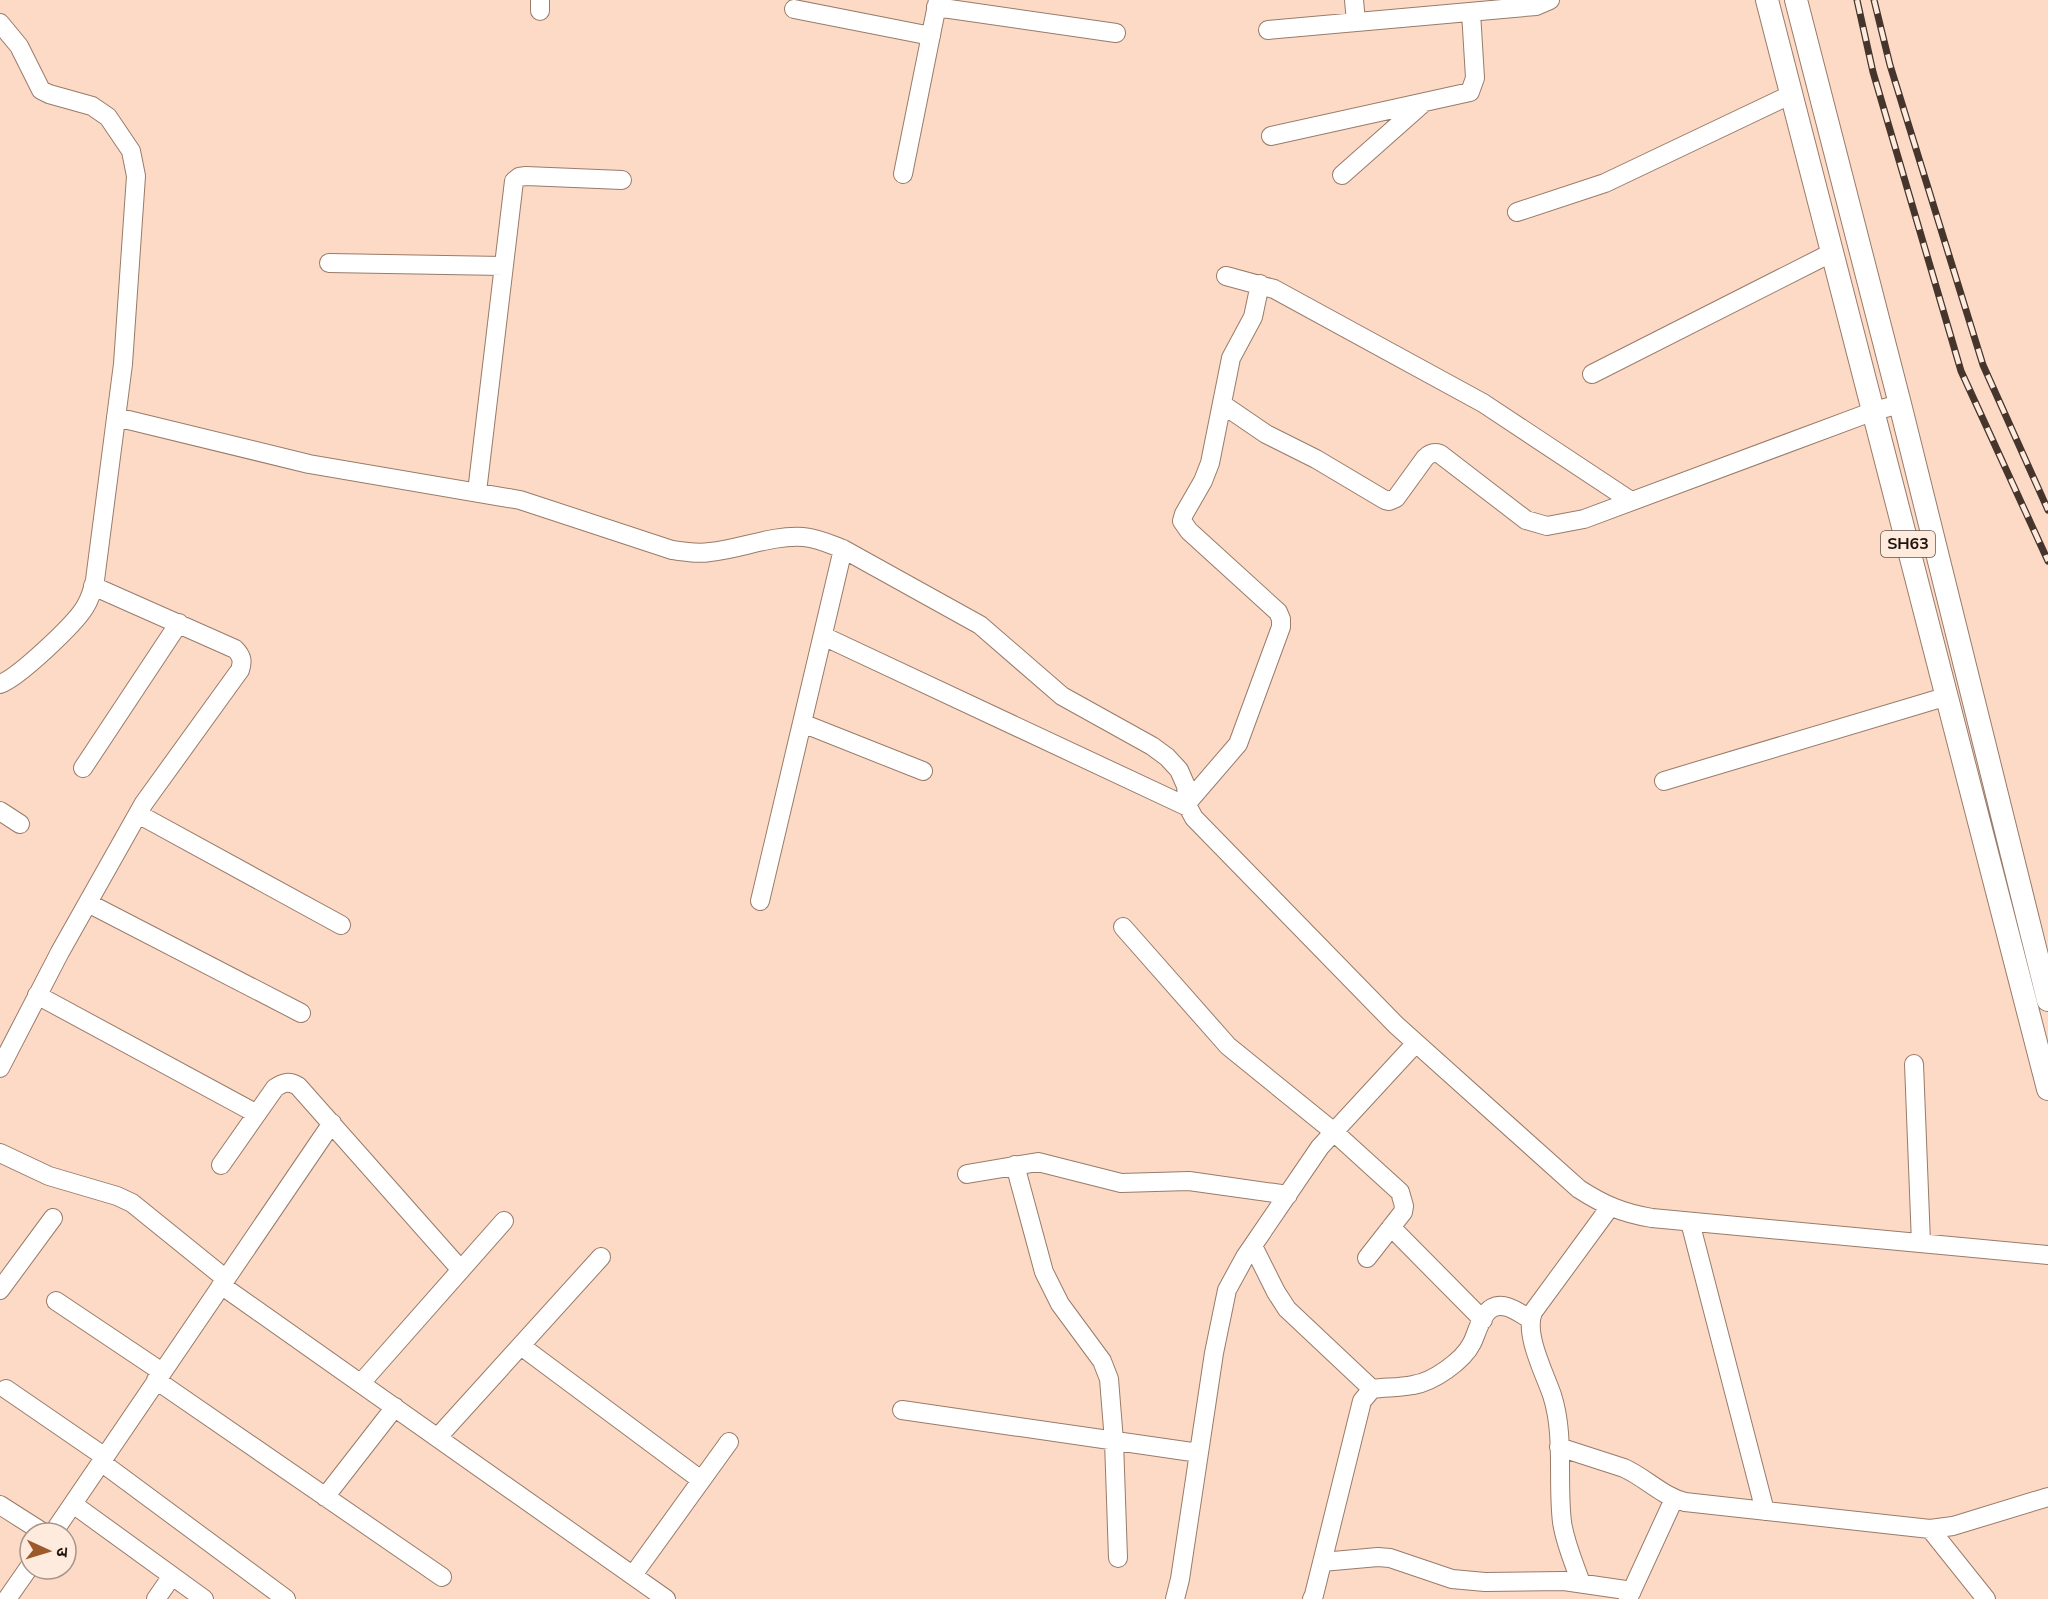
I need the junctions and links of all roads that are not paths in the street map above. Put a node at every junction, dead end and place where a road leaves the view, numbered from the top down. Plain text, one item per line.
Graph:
1 (1354, 0) edge
2 (1550, 0) edge
3 (1767, 0) edge
4 (1796, 0) edge
5 (937, 4) edge
6 (1452, 7) edge
7 (794, 9) dead end
8 (1471, 12) junction
9 (1356, 22) junction
10 (0, 23) edge
11 (1268, 30) dead end
12 (1116, 33) dead end
13 (931, 36) junction
14 (1792, 94) junction
15 (1423, 104) junction
16 (1271, 136) dead end
17 (903, 174) dead end
18 (1342, 175) dead end
19 (622, 180) dead end
20 (1517, 212) dead end
21 (1833, 252) junction
22 (329, 263) dead end
23 (504, 266) junction
24 (1226, 276) dead end
25 (1260, 284) junction
26 (1592, 374) dead end
27 (1222, 404) junction
28 (1900, 404) junction
29 (1874, 411) junction
30 (116, 417) junction
31 (477, 492) junction
32 (1631, 501) junction
33 (843, 549) junction
34 (93, 586) junction
35 (179, 623) junction
36 (823, 636) junction
37 (0, 684) edge
38 (1948, 696) junction
39 (802, 723) junction
40 (83, 768) dead end
41 (923, 771) dead end
42 (1664, 781) dead end
43 (1188, 804) junction
44 (0, 811) edge
45 (138, 814) junction
46 (20, 824) dead end
47 (760, 901) dead end
48 (88, 903) junction
49 (341, 925) dead end
50 (1123, 927) dead end
51 (37, 995) junction
52 (2048, 1000) edge
53 (302, 1013) dead end
54 (1416, 1043) junction
55 (1914, 1064) dead end
56 (0, 1068) edge
57 (2048, 1089) edge
58 (257, 1114) junction
59 (332, 1123) junction
60 (1334, 1132) junction
61 (0, 1153) edge
62 (221, 1165) dead end
63 (1015, 1165) junction
64 (967, 1174) dead end
65 (1288, 1195) junction
66 (1610, 1207) junction
67 (53, 1218) dead end
68 (504, 1221) dead end
69 (1690, 1222) junction
70 (1391, 1227) junction
71 (1921, 1243) junction
72 (1253, 1246) junction
73 (2048, 1255) edge
74 (601, 1257) dead end
75 (1367, 1258) dead end
76 (461, 1270) junction
77 (223, 1282) junction
78 (0, 1290) edge
79 (56, 1301) dead end
80 (1530, 1319) junction
81 (1483, 1320) junction
82 (521, 1346) junction
83 (159, 1376) junction
84 (361, 1383) junction
85 (6, 1389) dead end
86 (1372, 1389) junction
87 (395, 1407) junction
88 (902, 1410) dead end
89 (438, 1437) junction
90 (1114, 1441) junction
91 (729, 1442) dead end
92 (1559, 1448) junction
93 (1199, 1453) junction
94 (103, 1459) junction
95 (701, 1480) junction
96 (325, 1497) junction
97 (2048, 1497) edge
98 (1674, 1499) junction
99 (73, 1504) junction
100 (0, 1505) edge
101 (1764, 1511) junction
102 (25, 1521) edge
103 (61, 1521) edge
104 (1930, 1529) junction
105 (1118, 1558) dead end
106 (1322, 1562) junction
107 (633, 1575) junction
108 (172, 1576) junction
109 (442, 1577) dead end
110 (20, 1581) edge
111 (1581, 1583) junction
112 (1630, 1595) edge
113 (8, 1599) edge
114 (156, 1599) edge
115 (204, 1599) edge
116 (286, 1599) edge
117 (666, 1599) edge
118 (1175, 1599) edge
119 (1312, 1599) edge
120 (1986, 1599) edge

1 - 9 street
2 - 8 street
3 - 14 main road, SH63
4 - 28 main road, SH63
5 - 12 street
5 - 13 street
6 - 8 street
6 - 9 street
7 - 13 street
8 - 15 street
9 - 11 street
10 - 30 street
13 - 17 street
14 - 20 street
14 - 21 main road, SH63
15 - 16 street
15 - 18 street
19 - 23 street
21 - 26 street
21 - 29 main road, SH63
22 - 23 street
23 - 31 street
24 - 25 street
25 - 27 street
25 - 32 street
27 - 32 street
27 - 43 street
28 - 29 street
28 - 52 main road, SH63
29 - 32 street
29 - 38 main road, SH63
30 - 31 street
30 - 34 street
31 - 33 street
33 - 36 street
33 - 43 street
34 - 35 street
34 - 37 street
35 - 40 street
35 - 45 street
36 - 39 street
36 - 43 street
38 - 42 street
38 - 57 main road, SH63
39 - 41 street
39 - 47 street
43 - 54 street
44 - 46 street
45 - 48 street
45 - 49 street
48 - 51 street
48 - 53 street
50 - 60 street
51 - 56 street
51 - 58 street
54 - 60 street
54 - 66 street
55 - 71 street
58 - 59 street
58 - 62 street
59 - 76 street
59 - 77 street
60 - 65 street
60 - 70 street
61 - 77 street
63 - 64 street
63 - 65 street
63 - 90 street
65 - 72 street
66 - 69 street
66 - 80 street
67 - 78 street
68 - 76 street
69 - 71 street
69 - 101 street
70 - 75 street
70 - 81 street
71 - 73 street
72 - 86 street
72 - 93 street
74 - 82 street
76 - 84 street
77 - 83 street
77 - 84 street
79 - 83 street
80 - 81 street
80 - 92 street
81 - 86 street
82 - 89 street
82 - 95 street
83 - 94 street
83 - 96 street
84 - 87 street
85 - 94 street
86 - 106 street
87 - 89 street
87 - 96 street
88 - 90 street
89 - 107 street
90 - 93 street
90 - 105 street
91 - 95 street
92 - 98 street
92 - 111 street
93 - 118 street
94 - 99 street
94 - 116 street
95 - 107 street
96 - 109 street
97 - 104 street
98 - 101 street
98 - 112 street
99 - 103 street
99 - 108 street
100 - 102 street
101 - 104 street
104 - 120 street
106 - 111 street
106 - 119 street
107 - 117 street
108 - 114 street
108 - 115 street
110 - 113 street
111 - 112 street

